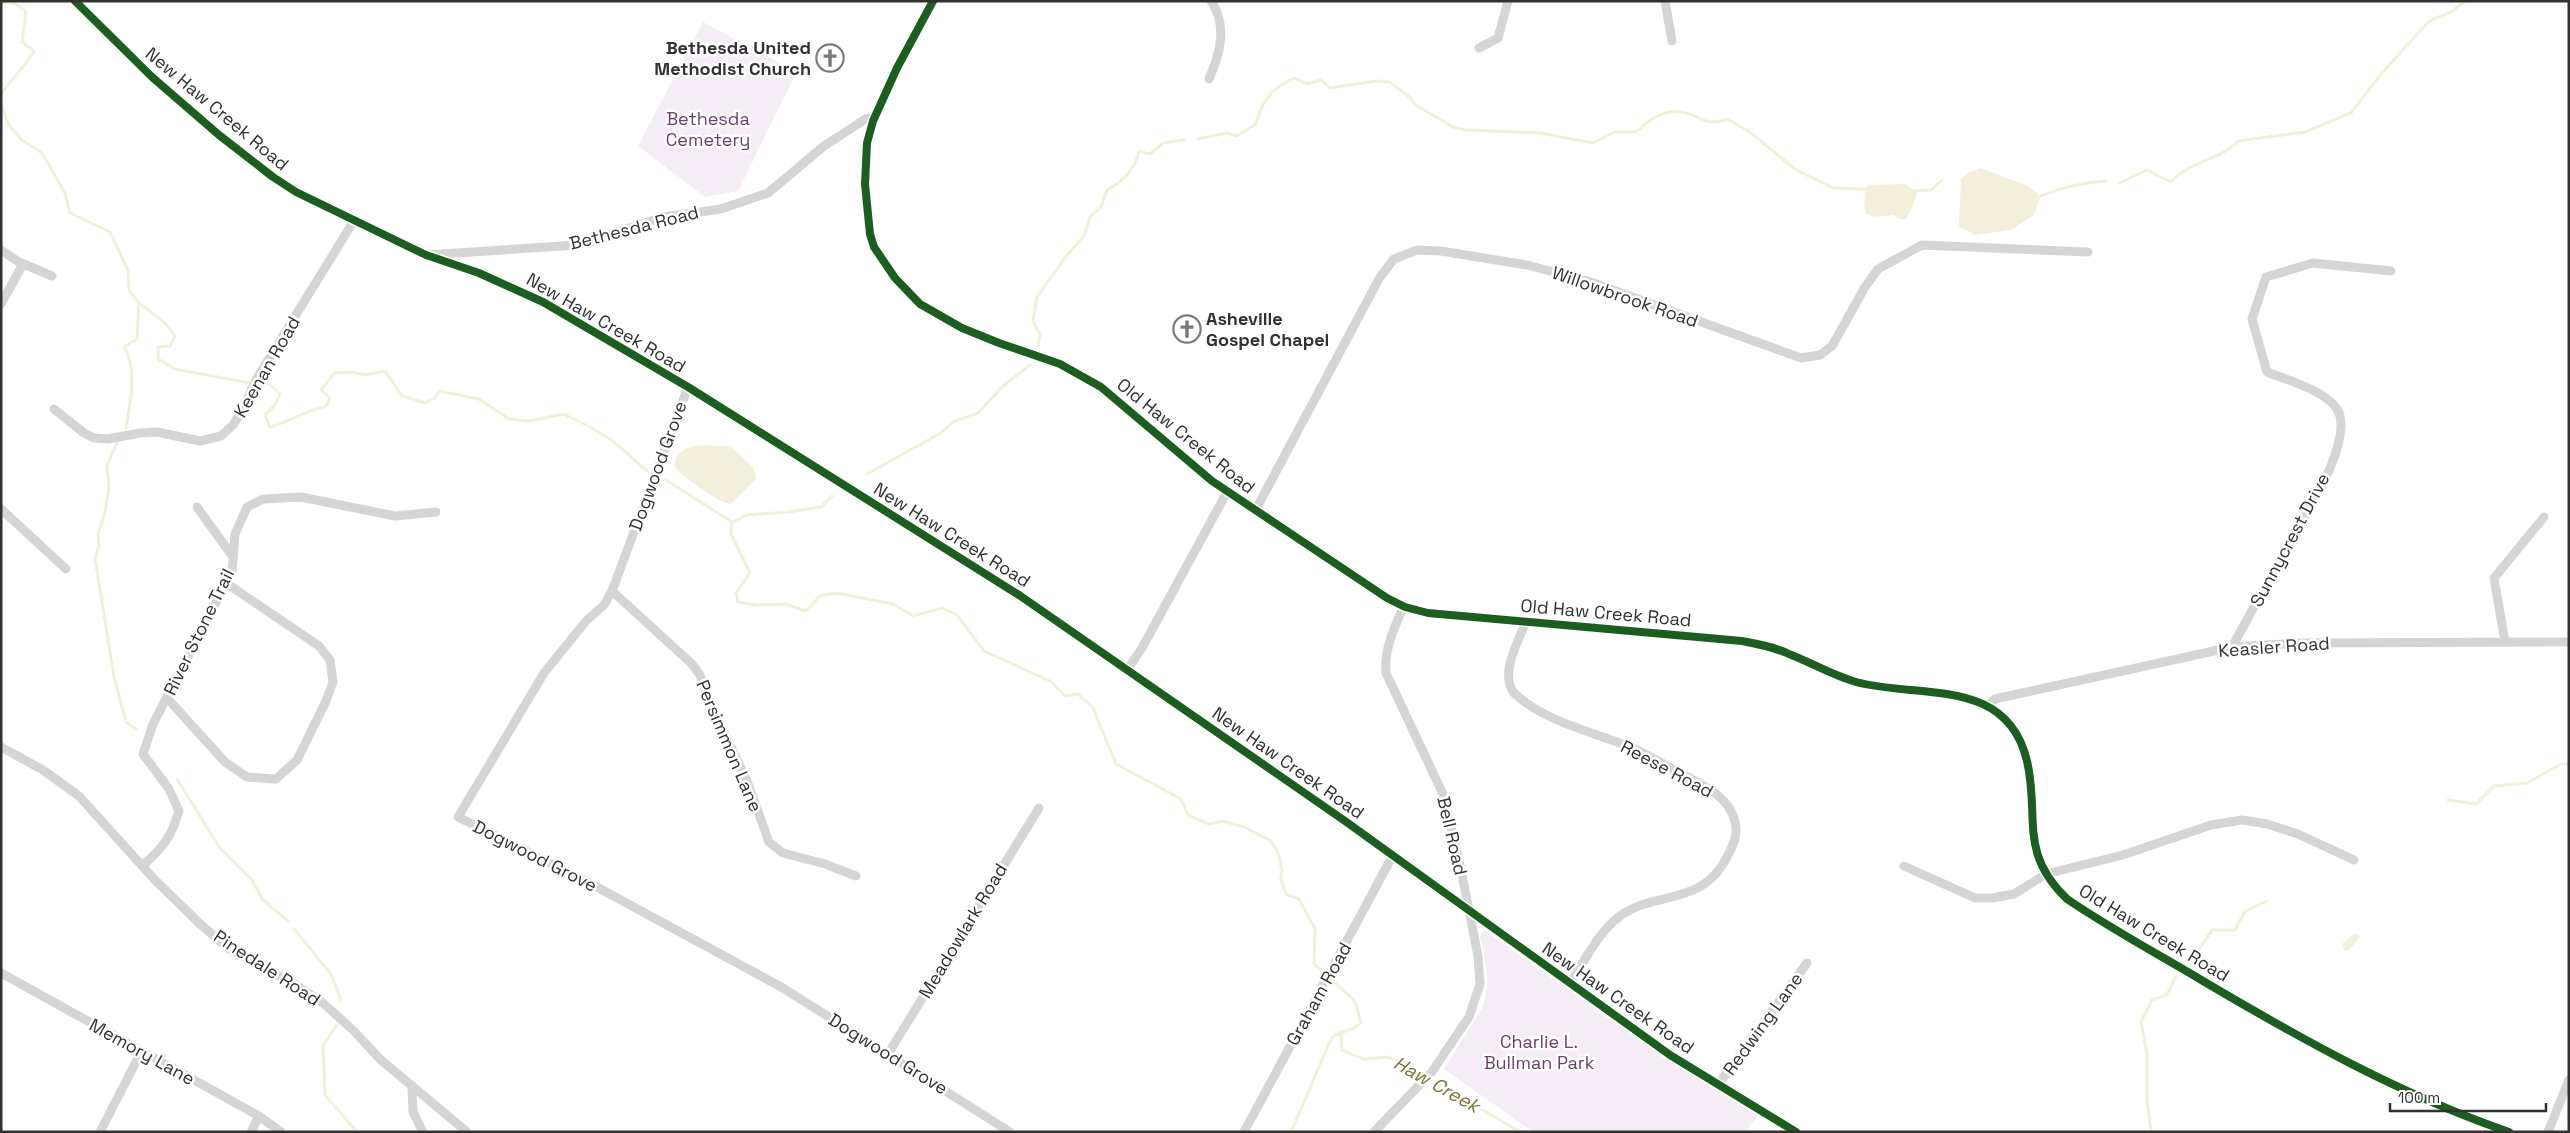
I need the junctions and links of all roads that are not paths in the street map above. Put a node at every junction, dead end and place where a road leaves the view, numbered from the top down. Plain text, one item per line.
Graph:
1 (75, 1) edge
2 (933, 1) edge
3 (1211, 1) edge
4 (1508, 1) edge
5 (1665, 1) edge
6 (1672, 41) dead end
7 (1479, 48) dead end
8 (1209, 79) dead end
9 (873, 121) junction
10 (355, 219) junction
11 (1, 250) edge
12 (2088, 252) dead end
13 (426, 255) junction
14 (23, 264) junction
15 (2391, 271) dead end
16 (52, 276) dead end
17 (1, 304) edge
18 (688, 387) junction
19 (54, 409) dead end
20 (1227, 492) junction
21 (197, 507) dead end
22 (1, 509) edge
23 (1255, 511) junction
24 (436, 512) dead end
25 (2544, 517) dead end
26 (233, 557) junction
27 (66, 569) dead end
28 (226, 583) junction
29 (612, 591) junction
30 (1404, 606) junction
31 (1526, 621) junction
32 (2505, 642) junction
33 (2569, 642) edge
34 (2232, 647) junction
35 (1127, 670) junction
36 (167, 698) junction
37 (1988, 705) junction
38 (1, 747) edge
39 (1039, 808) dead end
40 (1393, 855) junction
41 (2354, 860) dead end
42 (143, 864) junction
43 (1904, 866) dead end
44 (2046, 874) junction
45 (856, 876) dead end
46 (1467, 908) junction
47 (1807, 963) dead end
48 (1, 973) edge
49 (1570, 983) junction
50 (141, 1052) junction
51 (888, 1054) junction
52 (2569, 1080) edge
53 (1718, 1085) junction
54 (412, 1086) junction
55 (259, 1116) junction
56 (100, 1132) edge
57 (252, 1132) edge
58 (281, 1132) edge
59 (423, 1132) edge
60 (467, 1132) edge
61 (1010, 1132) edge
62 (1244, 1132) edge
63 (1374, 1132) edge
64 (1796, 1132) edge
65 (2509, 1132) edge
66 (2548, 1132) edge

1 - 10 street, New Haw Creek Road
2 - 9 street, Old Haw Creek Road
3 - 8 street
4 - 7 street
5 - 6 street
9 - 13 street, Bethesda Road
9 - 20 street, Old Haw Creek Road
10 - 13 street, New Haw Creek Road
10 - 19 street, Keenan Road
11 - 14 street
12 - 23 street, Willowbrook Road
13 - 18 street, New Haw Creek Road
14 - 16 street
14 - 17 street
15 - 34 street, Sunnycrest Drive
18 - 29 street, Dogwood Grove
18 - 35 street, New Haw Creek Road
20 - 23 street, Old Haw Creek Road
20 - 35 street
21 - 26 street
22 - 27 street
23 - 30 street, Old Haw Creek Road
24 - 26 street, River Stone Trail
25 - 32 street
26 - 28 street, River Stone Trail
28 - 36 street, River Stone Trail
28 - 36 street
29 - 45 street, Persimmon Lane
29 - 51 street, Dogwood Grove
30 - 31 street, Old Haw Creek Road
30 - 46 street, Bell Road
31 - 37 street, Old Haw Creek Road
31 - 49 street, Reese Road
32 - 33 street, Keasler Road
32 - 34 street, Keasler Road
34 - 37 street, Keasler Road
35 - 40 street, New Haw Creek Road
36 - 42 street, River Stone Trail
37 - 44 street, Old Haw Creek Road
38 - 42 street, Pinedale Road
39 - 51 street, Meadowlark Road
40 - 46 street, New Haw Creek Road
40 - 62 street, Graham Road
41 - 44 street
42 - 54 street, Pinedale Road
43 - 44 street
44 - 65 street, Old Haw Creek Road
46 - 49 street, New Haw Creek Road
46 - 63 street, Bell Road
47 - 53 street, Redwing Lane
48 - 50 street, Memory Lane
49 - 53 street, New Haw Creek Road
50 - 55 street, Memory Lane
50 - 56 street
51 - 61 street, Dogwood Grove
52 - 66 street
53 - 64 street, New Haw Creek Road
54 - 59 street
54 - 60 street, Pinedale Road
55 - 57 street
55 - 58 street, Memory Lane

